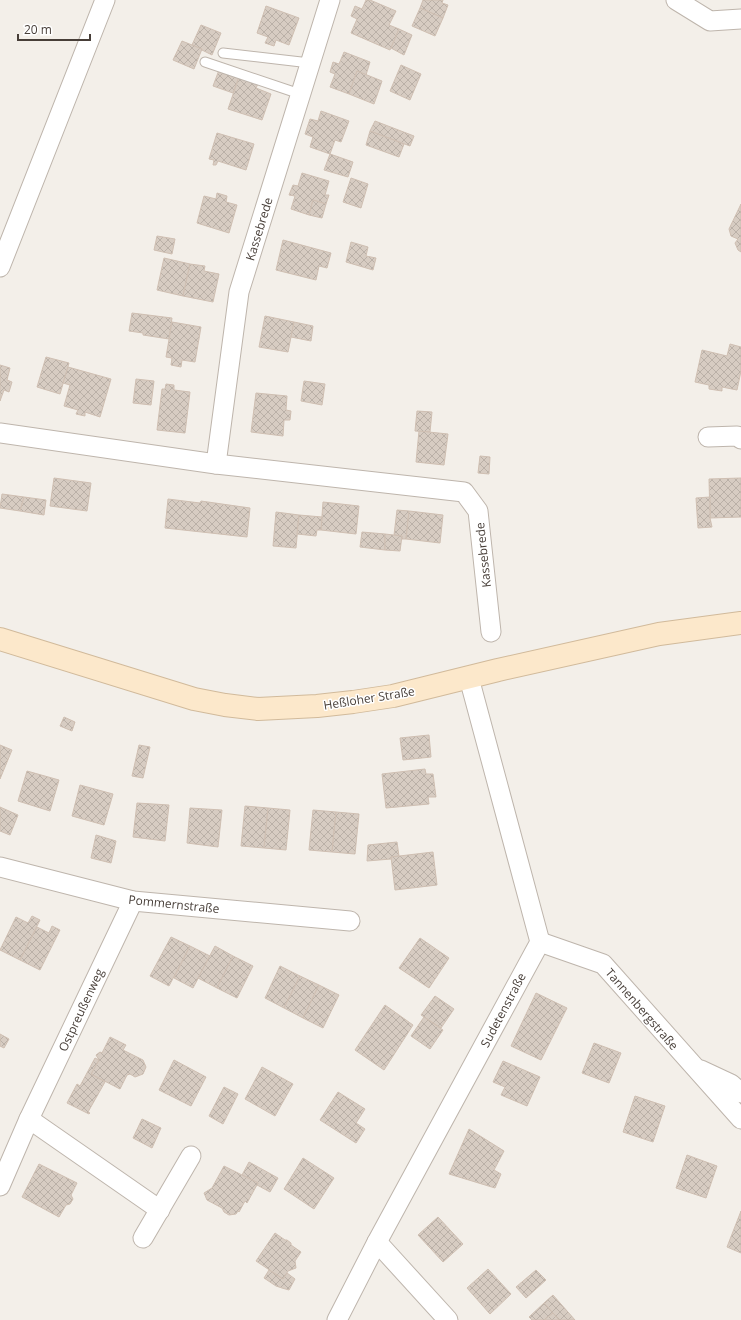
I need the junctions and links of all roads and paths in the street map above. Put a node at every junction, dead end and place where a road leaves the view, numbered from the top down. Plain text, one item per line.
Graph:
1 (105, 0) edge
2 (330, 0) edge
3 (676, 0) edge
4 (741, 19) edge
5 (223, 53) dead end
6 (205, 62) dead end
7 (310, 63) junction
8 (300, 94) junction
9 (0, 267) edge
10 (0, 433) edge
11 (708, 437) dead end
12 (741, 439) edge
13 (216, 464) junction
14 (741, 623) edge
15 (491, 632) dead end
16 (1, 642) edge
17 (469, 678) junction
18 (0, 867) edge
19 (133, 902) junction
20 (350, 921) dead end
21 (540, 942) junction
22 (694, 1068) junction
23 (741, 1093) edge
24 (29, 1119) junction
25 (741, 1119) edge
26 (191, 1156) dead end
27 (0, 1186) edge
28 (160, 1210) junction
29 (143, 1238) dead end
30 (377, 1242) junction
31 (337, 1320) edge
32 (448, 1320) edge

1 - 9 street
2 - 7 street, Kassebrede
3 - 4 street
5 - 7 lane
6 - 8 lane
7 - 8 street, Kassebrede
8 - 13 street, Kassebrede
10 - 13 street, Kassebrede
11 - 12 street
13 - 15 street, Kassebrede
14 - 17 main road, Heßloher Straße
16 - 17 main road, Heßloher Straße
17 - 21 street
18 - 19 street, Pommernstraße
19 - 20 street, Pommernstraße
19 - 24 street, Ostpreußenweg
21 - 22 street, Tannenbergstraße
21 - 30 street, Sudetenstraße
22 - 23 street, Tannenbergstraße
22 - 25 street, Tannenbergstraße
24 - 27 street, Ostpreußenweg
24 - 28 street
26 - 28 street
28 - 29 street
30 - 31 street, Sudetenstraße
30 - 32 street

